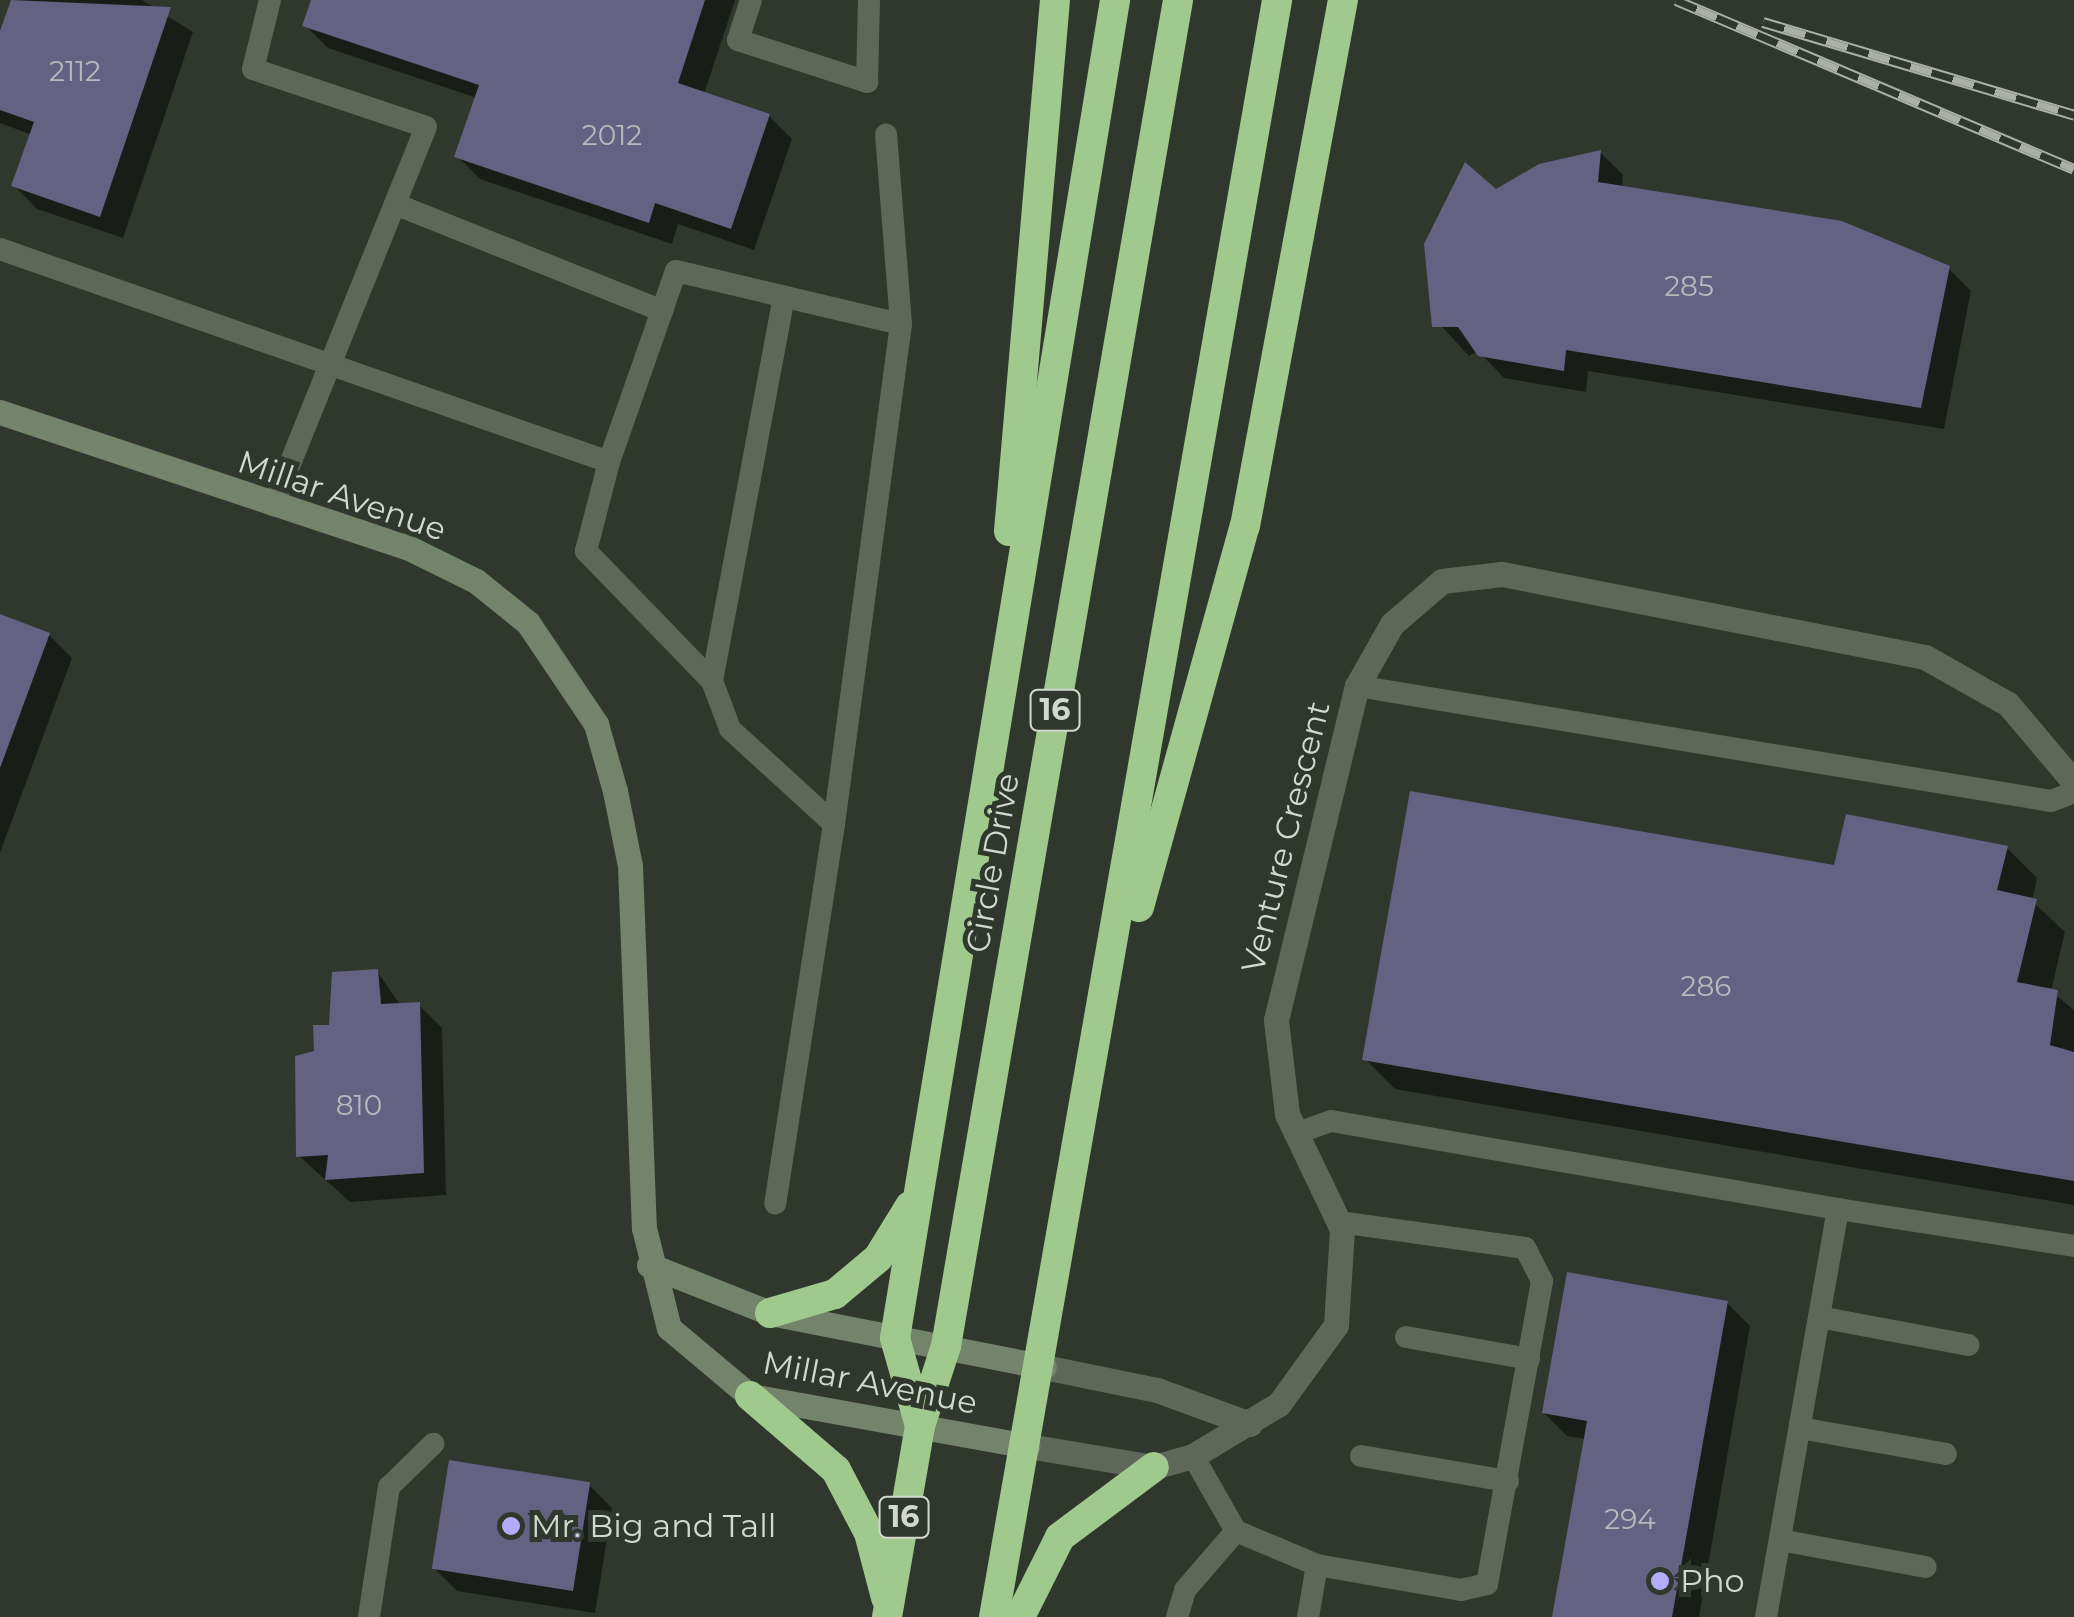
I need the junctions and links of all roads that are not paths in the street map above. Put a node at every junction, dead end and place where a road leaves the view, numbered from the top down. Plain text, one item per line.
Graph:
1 (270, 0) edge
2 (751, 0) edge
3 (869, 0) edge
4 (1055, 0) edge
5 (1115, 0) edge
6 (1178, 0) edge
7 (1277, 0) edge
8 (1343, 0) edge
9 (1355, 0) edge
10 (1327, 87) junction
11 (886, 135) dead end
12 (395, 204) junction
13 (0, 249) edge
14 (784, 297) junction
15 (662, 311) junction
16 (901, 324) junction
17 (328, 364) junction
18 (0, 412) edge
19 (610, 462) junction
20 (272, 505) junction
21 (712, 681) junction
22 (1358, 686) junction
23 (990, 763) junction
24 (2074, 782) edge
25 (2074, 792) edge
26 (834, 824) junction
27 (1099, 1050) junction
28 (1295, 1134) junction
29 (916, 1195) junction
30 (774, 1203) dead end
31 (1838, 1209) junction
32 (1339, 1222) junction
33 (2074, 1246) edge
34 (649, 1266) junction
35 (770, 1313) junction
36 (1819, 1317) junction
37 (894, 1338) junction
38 (1406, 1338) dead end
39 (1968, 1345) dead end
40 (946, 1346) junction
41 (1529, 1359) junction
42 (1044, 1367) junction
43 (750, 1396) junction
44 (1250, 1424) junction
45 (920, 1426) junction
46 (1800, 1428) junction
47 (433, 1444) dead end
48 (1028, 1446) junction
49 (1946, 1454) dead end
50 (1193, 1456) junction
51 (1360, 1456) dead end
52 (1154, 1467) junction
53 (1508, 1481) junction
54 (1236, 1531) junction
55 (1780, 1540) junction
56 (1317, 1565) junction
57 (1926, 1567) dead end
58 (888, 1612) edge
59 (369, 1617) edge
60 (994, 1617) edge
61 (1020, 1617) edge
62 (1177, 1617) edge
63 (1308, 1617) edge
64 (1766, 1617) edge

1 - 12 lane
2 - 3 lane
4 - 23 highway
5 - 23 highway
6 - 40 highway, Circle Drive / 16
7 - 27 highway
8 - 10 highway
9 - 10 highway
10 - 27 highway
11 - 16 lane
12 - 15 lane
12 - 17 lane
13 - 17 lane
14 - 15 lane
14 - 16 lane
14 - 21 lane
15 - 19 lane
16 - 26 lane
17 - 19 lane
17 - 20 lane
18 - 20 street, Millar Avenue
19 - 21 lane
20 - 34 street, Millar Avenue
21 - 26 lane
22 - 24 street, Venture Crescent
22 - 25 lane
22 - 28 street, Venture Crescent
23 - 29 highway
26 - 30 lane
27 - 42 highway
28 - 31 lane
28 - 32 street, Venture Crescent
29 - 35 highway
29 - 37 highway
31 - 33 lane
31 - 36 lane
32 - 41 lane
32 - 44 street, Venture Crescent
34 - 35 street, Millar Avenue
34 - 43 street, Millar Avenue
35 - 37 street, Millar Avenue
36 - 39 lane
36 - 46 lane
37 - 40 street, Millar Avenue
37 - 45 highway
38 - 41 lane
40 - 42 street, Millar Avenue
40 - 45 highway, Circle Drive / 16
41 - 53 lane
42 - 44 street
42 - 48 highway
43 - 45 street, Millar Avenue
43 - 58 highway
44 - 50 street, Venture Crescent
45 - 48 street, Millar Avenue
45 - 58 highway, Circle Drive / 16
46 - 49 lane
46 - 55 lane
47 - 59 lane
48 - 52 street, Venture Crescent
48 - 60 highway
50 - 52 street, Venture Crescent
50 - 54 lane
51 - 53 lane
52 - 61 highway
53 - 56 lane
54 - 56 lane
54 - 62 lane
55 - 57 lane
55 - 64 lane
56 - 63 lane

